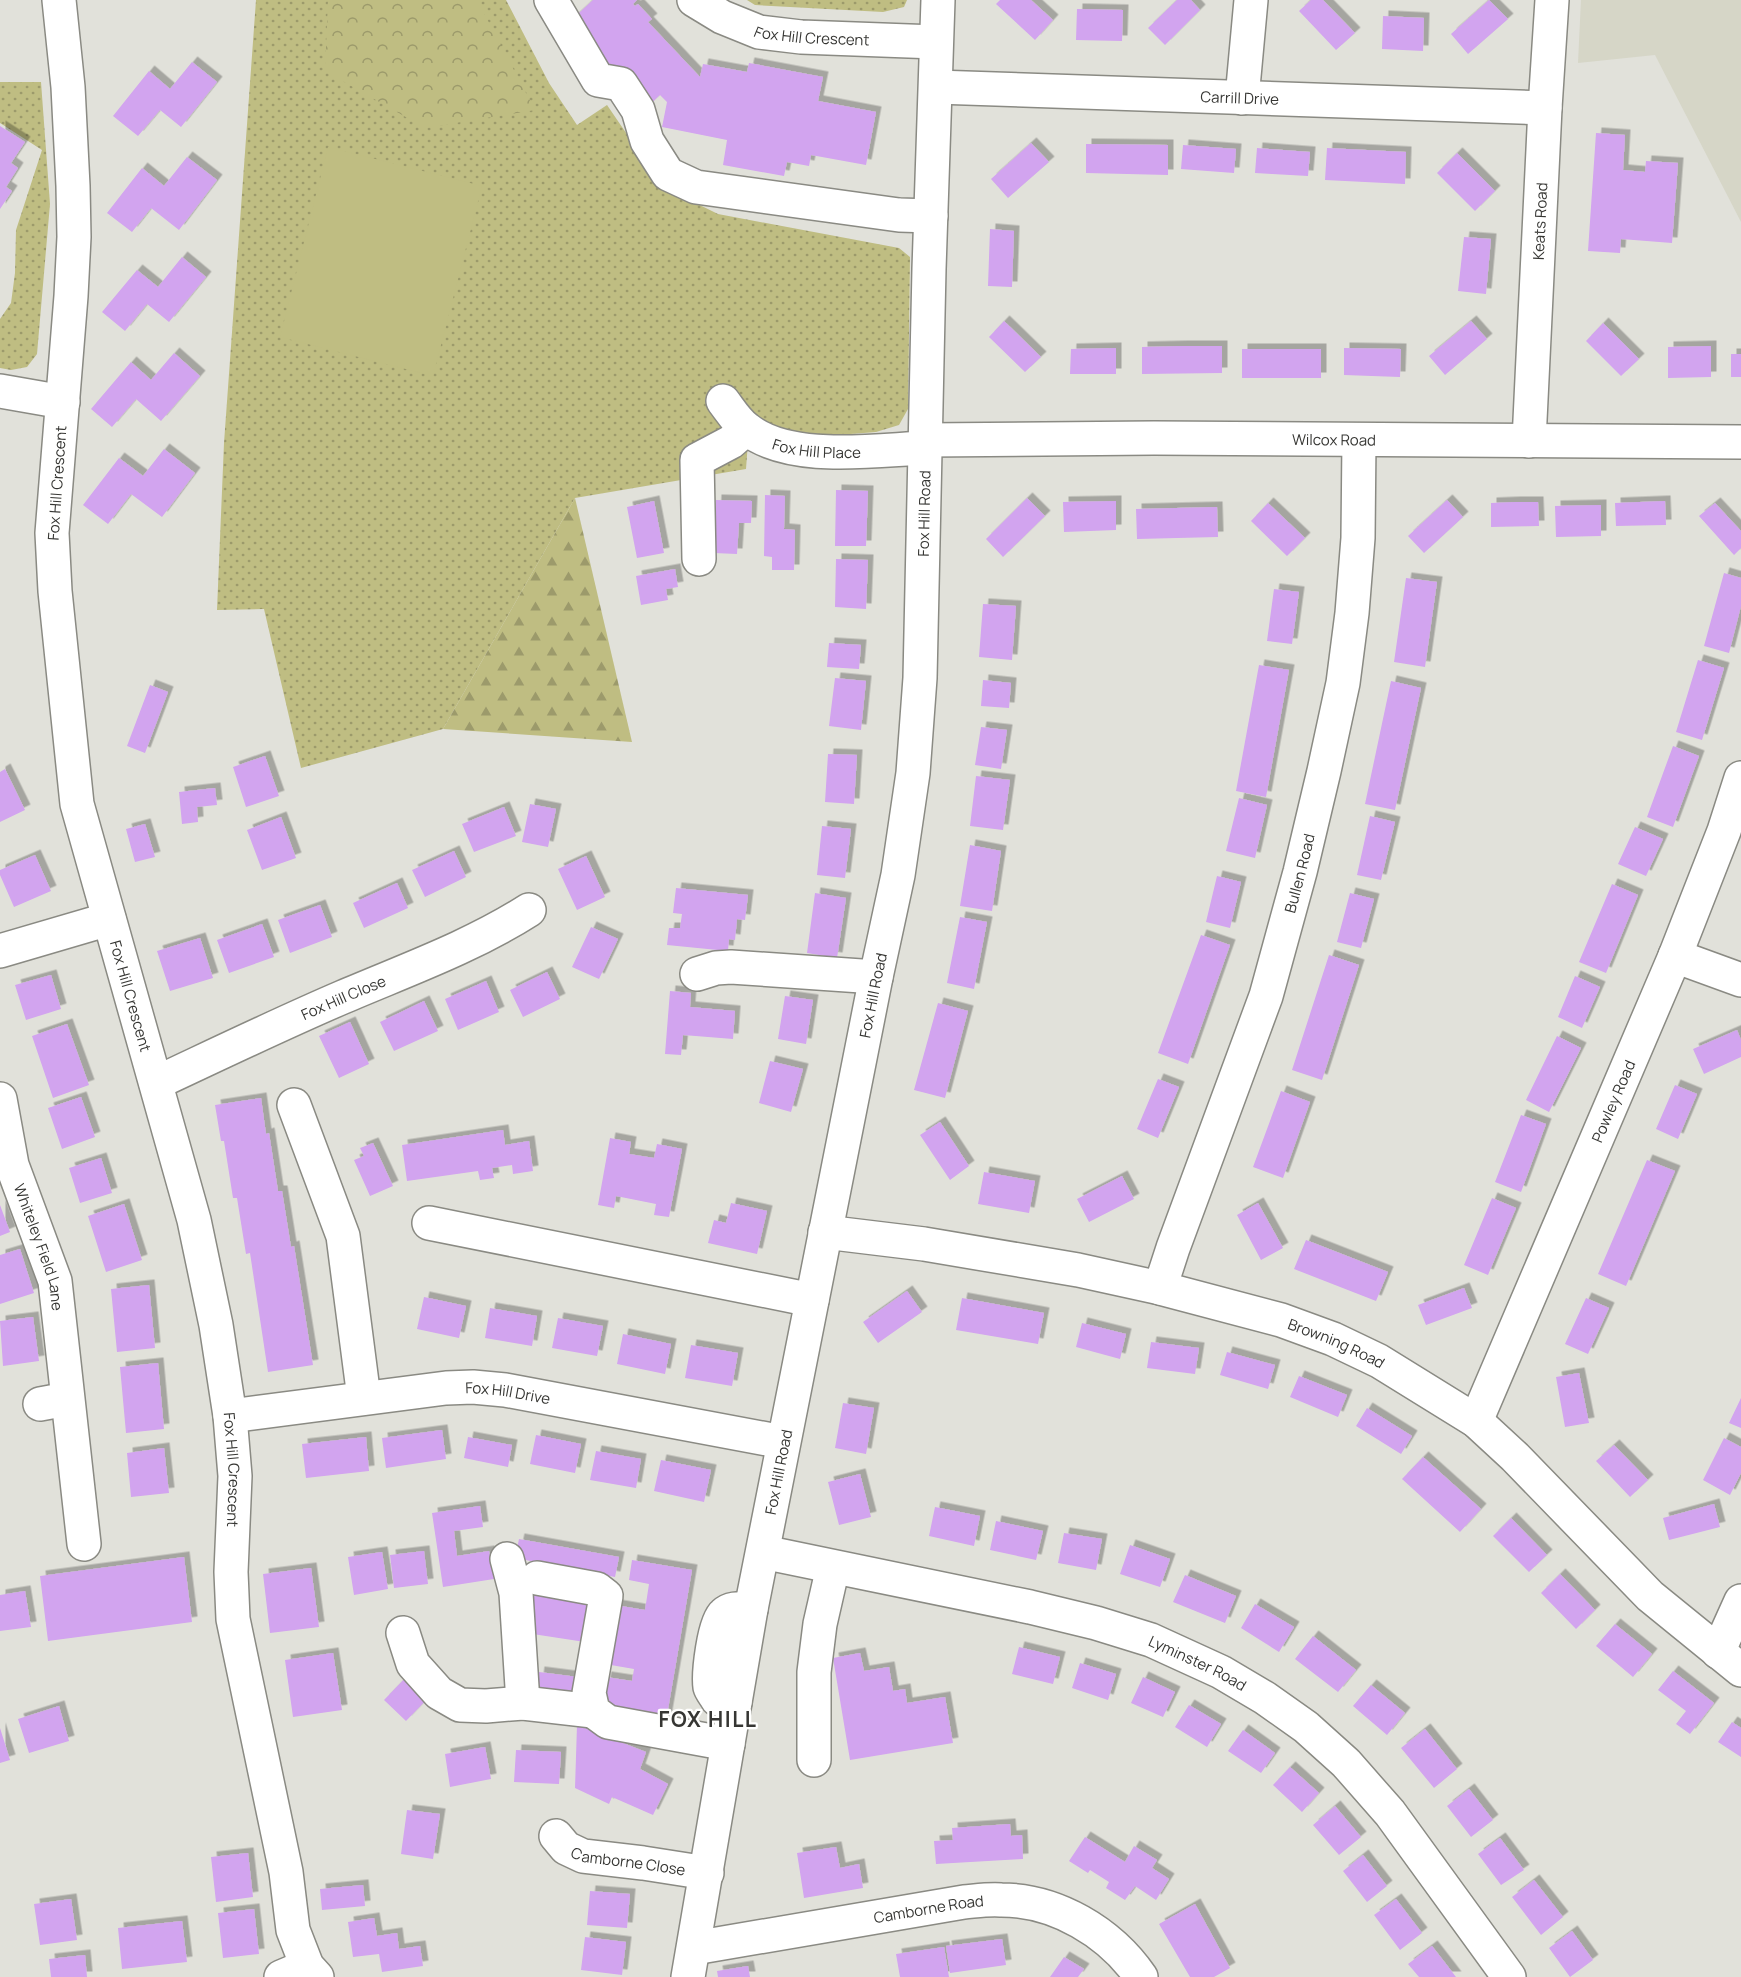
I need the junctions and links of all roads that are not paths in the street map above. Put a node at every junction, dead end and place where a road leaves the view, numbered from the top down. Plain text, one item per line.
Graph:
1 (59, 0) edge
2 (551, 0) edge
3 (694, 0) edge
4 (938, 0) edge
5 (1251, 0) edge
6 (1552, 0) edge
7 (936, 42) junction
8 (936, 87) junction
9 (1242, 98) junction
10 (1545, 108) junction
11 (931, 216) junction
12 (0, 391) edge
13 (723, 401) dead end
14 (63, 402) junction
15 (746, 429) junction
16 (1359, 440) junction
17 (1529, 441) junction
18 (1741, 442) edge
19 (926, 444) junction
20 (699, 559) dead end
21 (1741, 778) edge
22 (529, 910) dead end
23 (109, 919) junction
24 (0, 951) edge
25 (1675, 956) junction
26 (697, 974) dead end
27 (876, 977) junction
28 (1741, 980) edge
29 (156, 1083) junction
30 (0, 1099) edge
31 (294, 1105) dead end
32 (429, 1223) dead end
33 (825, 1232) junction
34 (1160, 1288) junction
35 (812, 1300) junction
36 (364, 1398) junction
37 (230, 1416) junction
38 (1476, 1421) junction
39 (783, 1442) junction
40 (84, 1544) dead end
41 (763, 1552) junction
42 (507, 1559) dead end
43 (833, 1567) junction
44 (537, 1578) dead end
45 (1741, 1601) edge
46 (404, 1633) dead end
47 (1730, 1661) edge
48 (523, 1703) junction
49 (593, 1711) junction
50 (728, 1744) junction
51 (814, 1760) dead end
52 (556, 1836) dead end
53 (707, 1873) junction
54 (691, 1962) edge
55 (302, 1973) edge
56 (1141, 1977) edge
57 (1509, 1977) edge

1 - 14 street, Fox Hill Crescent
2 - 11 street
3 - 7 street, Fox Hill Crescent
4 - 7 street, Fox Hill Road
5 - 9 street
6 - 10 street, Keats Road
7 - 8 street, Fox Hill Road
8 - 9 street, Carrill Drive
8 - 11 street, Fox Hill Road
9 - 10 street, Carrill Drive
10 - 17 street, Keats Road
11 - 19 street, Fox Hill Road
12 - 14 street
13 - 15 street, Fox Hill Place
14 - 23 street, Fox Hill Crescent
15 - 19 street, Fox Hill Place
15 - 20 street
16 - 17 street, Wilcox Road
16 - 19 street, Wilcox Road
16 - 34 street, Bullen Road
17 - 18 street, Wilcox Road
19 - 27 street, Fox Hill Road
21 - 25 street, Powley Road
22 - 29 street, Fox Hill Close
23 - 24 street
23 - 29 street, Fox Hill Crescent
25 - 28 street
25 - 38 street, Powley Road
26 - 27 street
27 - 33 street, Fox Hill Road
29 - 37 street, Fox Hill Crescent
30 - 40 street, Whiteley Field Lane
31 - 36 street
32 - 35 street
33 - 34 street, Browning Road
33 - 35 street, Fox Hill Road
34 - 38 street, Browning Road
35 - 39 street, Fox Hill Road
36 - 37 street, Fox Hill Drive
36 - 39 street, Fox Hill Drive
37 - 55 street, Fox Hill Crescent
38 - 47 street, Browning Road
39 - 41 street, Fox Hill Road
41 - 43 street, Lyminster Road
41 - 50 street, Fox Hill Road
42 - 48 street
43 - 51 street
43 - 57 street, Lyminster Road
44 - 49 street
45 - 47 street
46 - 48 street
48 - 49 street
49 - 50 street
50 - 53 street, Fox Hill Road
52 - 53 street, Camborne Close
53 - 54 street, Fox Hill Road
54 - 56 street, Camborne Road

